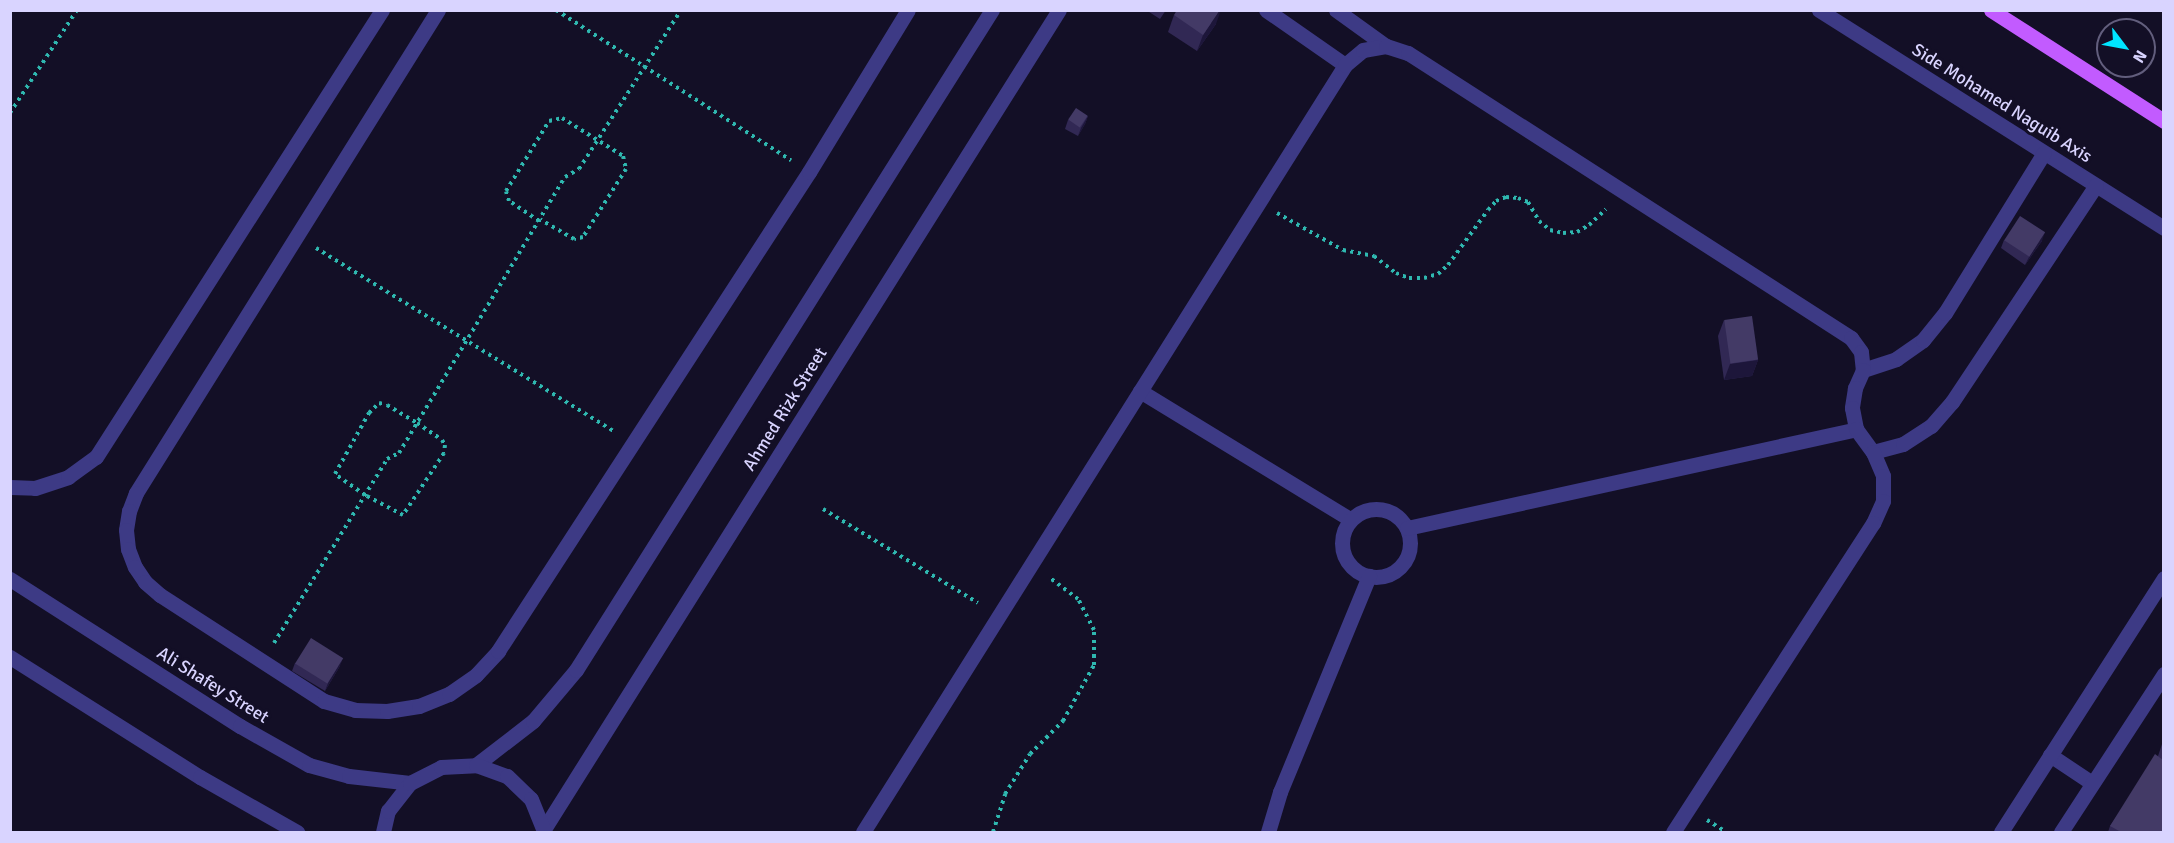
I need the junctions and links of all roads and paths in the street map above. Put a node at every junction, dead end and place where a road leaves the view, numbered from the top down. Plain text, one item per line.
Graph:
1 (77, 10) edge
2 (382, 10) edge
3 (438, 10) edge
4 (556, 10) edge
5 (681, 10) edge
6 (908, 10) edge
7 (992, 10) edge
8 (1059, 10) edge
9 (1266, 10) edge
10 (1336, 10) edge
11 (1819, 10) edge
12 (1991, 10) edge
13 (1386, 46) junction
14 (1345, 64) junction
15 (645, 67) junction
16 (10, 113) edge
17 (2163, 121) edge
18 (598, 140) junction
19 (2044, 153) junction
20 (809, 172) junction
21 (2096, 185) junction
22 (1624, 193) junction
23 (1258, 203) junction
24 (539, 220) junction
25 (2163, 228) edge
26 (297, 236) junction
27 (466, 341) junction
28 (1863, 370) junction
29 (1140, 391) junction
30 (417, 423) junction
31 (1856, 429) junction
32 (633, 444) junction
33 (1874, 452) junction
34 (10, 487) edge
35 (365, 495) junction
36 (823, 509) dead end
37 (1351, 520) junction
38 (1407, 528) junction
39 (1032, 564) junction
40 (1369, 576) junction
41 (2163, 578) edge
42 (10, 579) edge
43 (999, 616) junction
44 (10, 657) edge
45 (262, 662) junction
46 (2163, 674) edge
47 (2050, 755) junction
48 (476, 765) junction
49 (410, 783) junction
50 (2092, 783) junction
51 (544, 831) edge
52 (297, 832) edge
53 (383, 832) edge
54 (863, 832) edge
55 (993, 832) edge
56 (1268, 832) edge
57 (1673, 832) edge
58 (2001, 832) edge
59 (2061, 832) edge

1 - 16 path
2 - 34 street
3 - 26 street
4 - 15 path
5 - 15 path
6 - 20 street
7 - 48 street, Ahmed Rizk Street
8 - 51 street, Ahmed Rizk Street
9 - 14 street
10 - 13 street
11 - 19 street, Side Mohamed Naguib Axis
12 - 17 main road
13 - 14 street
13 - 22 street
14 - 23 street
15 - 18 path
15 - 20 path
18 - 24 path
18 - 24 path
18 - 24 path
19 - 21 street, Side Mohamed Naguib Axis
19 - 28 street
20 - 32 street
21 - 25 street, Side Mohamed Naguib Axis
21 - 33 street
22 - 23 path
22 - 28 street
23 - 29 street
24 - 27 path
26 - 27 path
26 - 45 street
27 - 30 path
27 - 32 path
28 - 31 street
29 - 37 street
29 - 39 street
30 - 35 path
30 - 35 path
30 - 35 path
31 - 33 street
31 - 38 street
32 - 45 street
33 - 57 street
35 - 45 path
36 - 43 path
37 - 38 street
37 - 40 street
38 - 40 street
39 - 43 street
39 - 55 path
40 - 56 street
41 - 47 street
42 - 49 street, Ali Shafey Street
43 - 54 street
44 - 52 street
46 - 50 street
47 - 50 street
47 - 58 street
48 - 49 street
48 - 51 street
49 - 53 street
50 - 59 street

